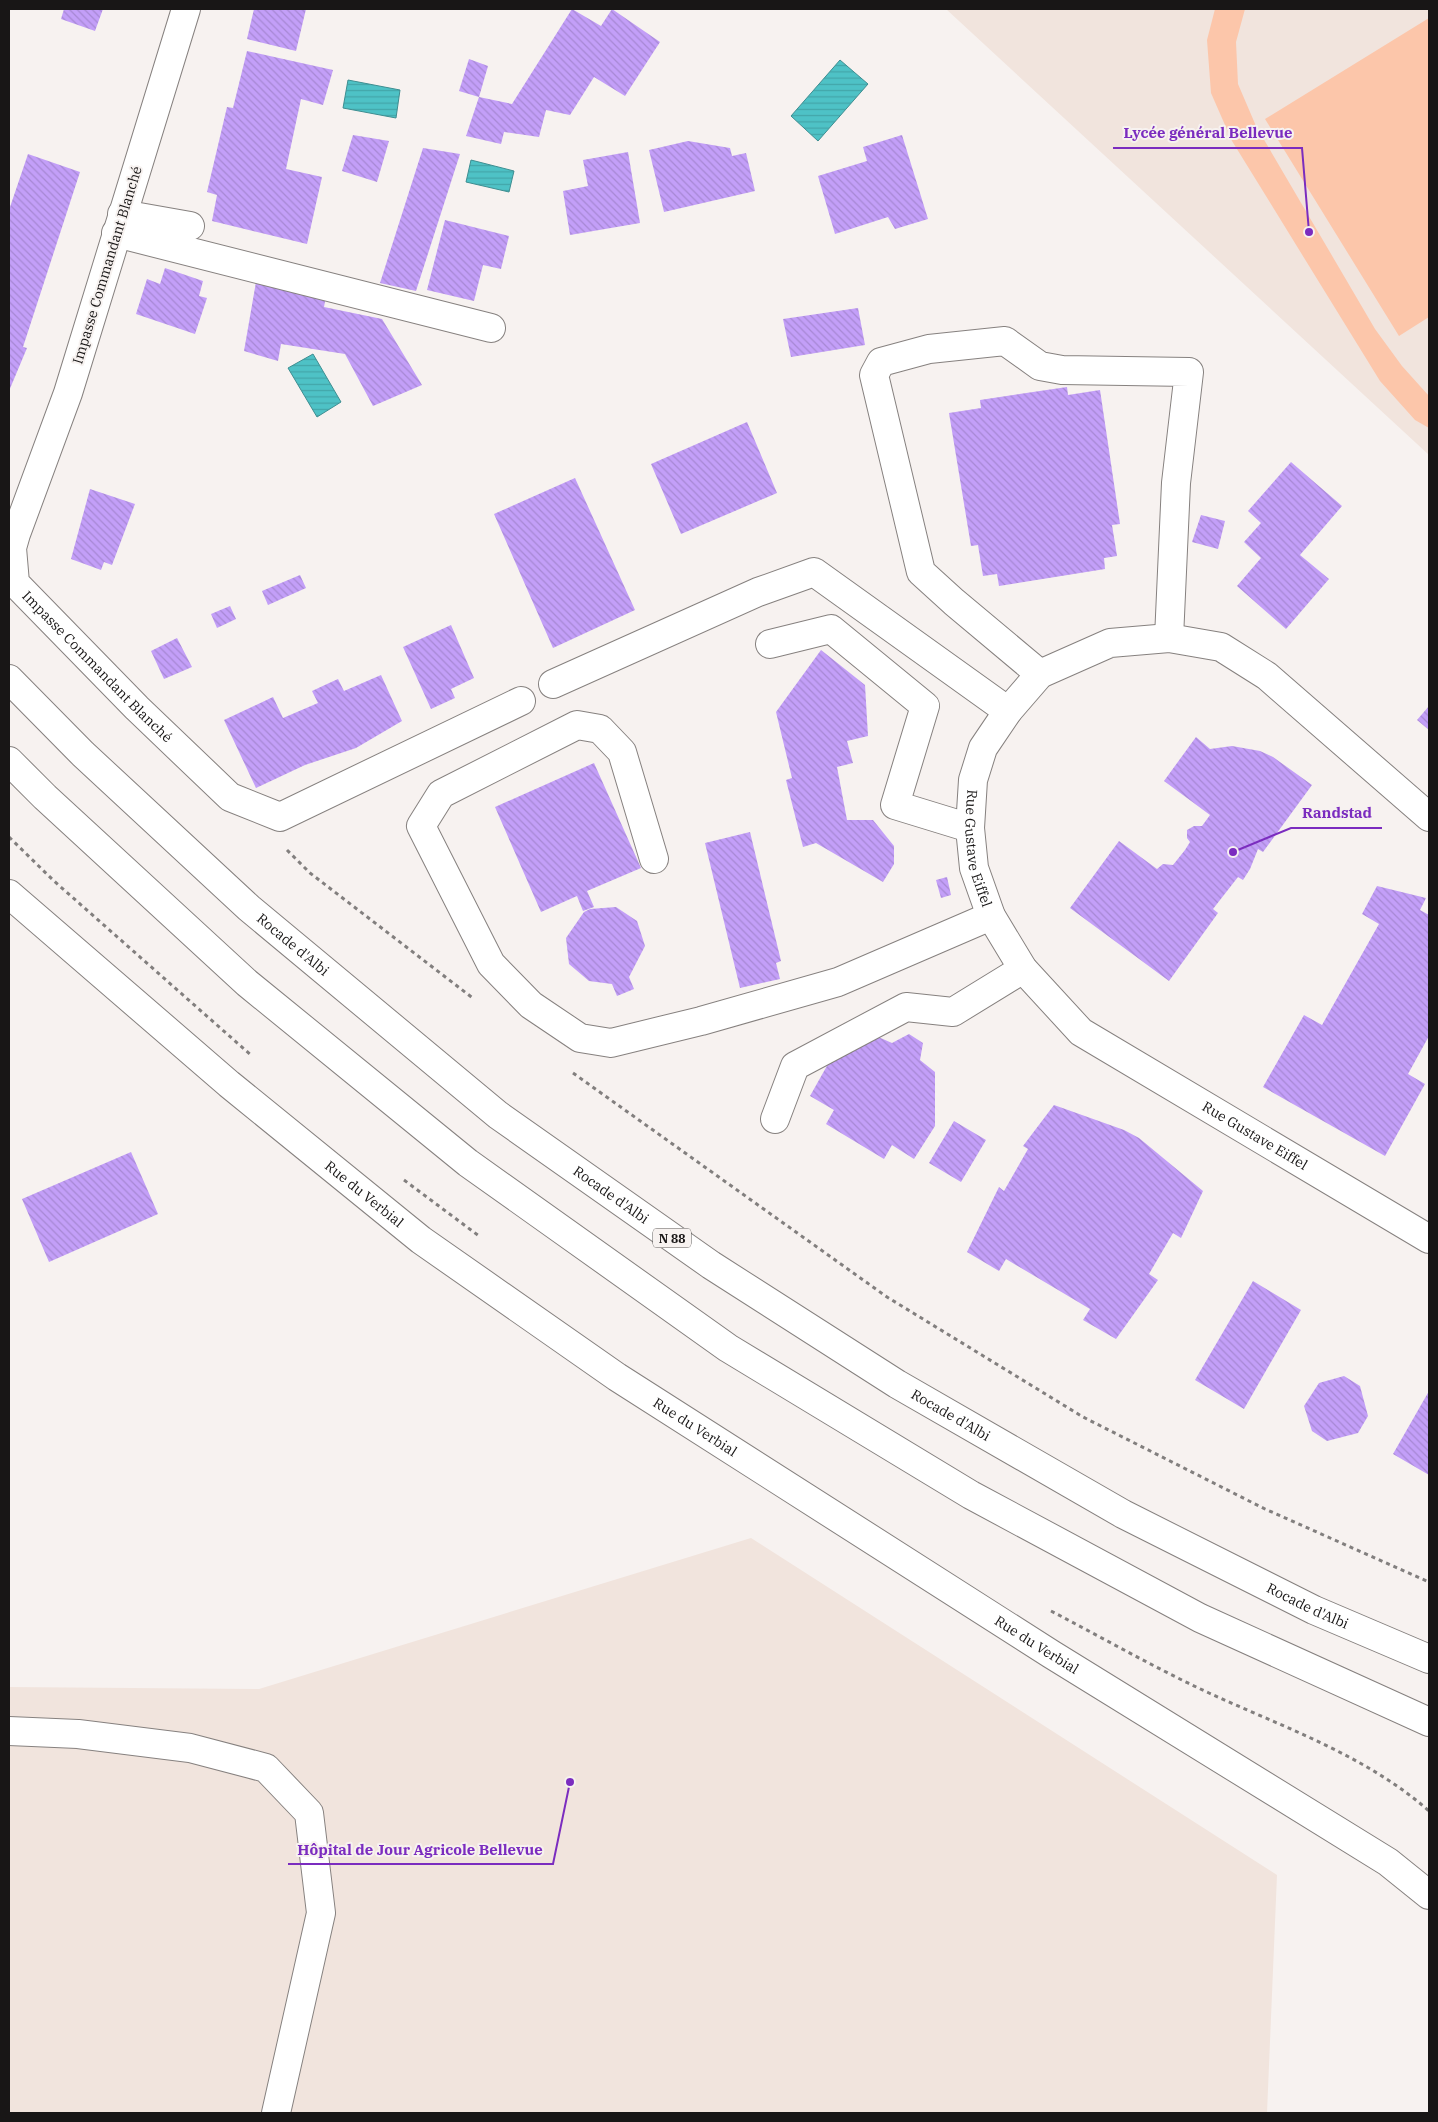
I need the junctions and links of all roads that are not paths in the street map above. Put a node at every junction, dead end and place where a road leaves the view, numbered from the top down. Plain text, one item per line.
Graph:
1 (186, 9) edge
2 (119, 224) junction
3 (190, 226) dead end
4 (492, 328) dead end
5 (1169, 638) junction
6 (770, 644) dead end
7 (1040, 674) junction
8 (9, 679) edge
9 (553, 684) dead end
10 (521, 701) dead end
11 (1008, 712) junction
12 (9, 761) edge
13 (1429, 817) edge
14 (970, 828) junction
15 (654, 859) dead end
16 (9, 894) edge
17 (991, 916) junction
18 (1023, 969) junction
19 (776, 1119) dead end
20 (1429, 1239) edge
21 (1429, 1659) edge
22 (1429, 1722) edge
23 (9, 1731) edge
24 (1429, 1895) edge
25 (276, 2113) edge

1 - 2 main road, Impasse Commandant Blanché
2 - 3 main road
2 - 4 main road
2 - 10 main road, Impasse Commandant Blanché
5 - 7 main road, Rue Gustave Eiffel
5 - 7 main road
5 - 13 main road, Rue Gustave Eiffel
6 - 14 main road
7 - 11 main road, Rue Gustave Eiffel
8 - 21 main road, Rocade d'Albi / N 88
9 - 11 main road
11 - 14 main road, Rue Gustave Eiffel
12 - 22 main road
14 - 17 main road, Rue Gustave Eiffel
15 - 17 main road
16 - 24 main road, Rue du Verbial
17 - 18 main road, Rue Gustave Eiffel
18 - 19 main road
18 - 20 main road, Rue Gustave Eiffel
23 - 25 main road

